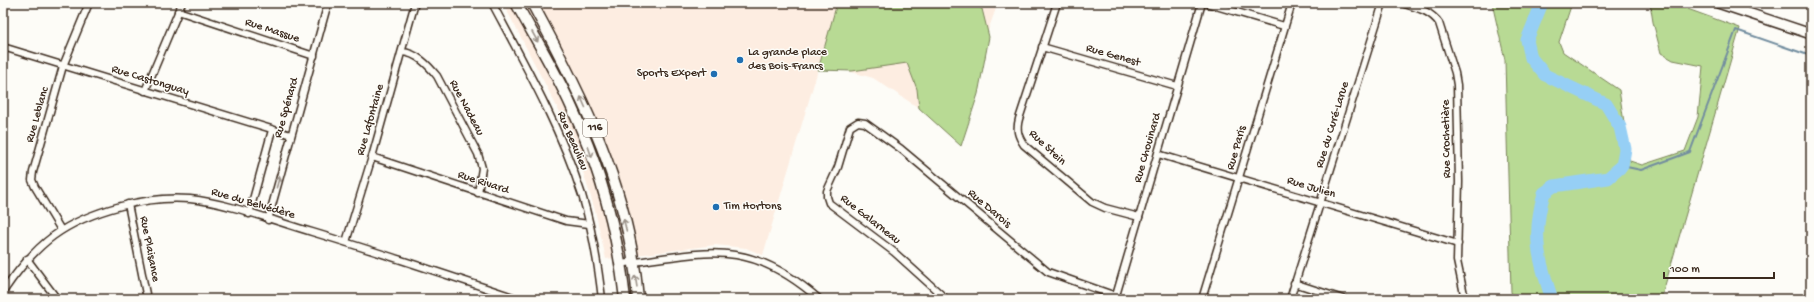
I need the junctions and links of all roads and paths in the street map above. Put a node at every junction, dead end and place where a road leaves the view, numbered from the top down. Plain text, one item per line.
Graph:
1 (89, 3) edge
2 (182, 3) edge
3 (328, 3) edge
4 (415, 3) edge
5 (492, 3) edge
6 (516, 3) edge
7 (532, 3) edge
8 (1057, 3) edge
9 (1202, 3) edge
10 (1206, 3) edge
11 (1292, 3) edge
12 (1383, 3) edge
13 (1402, 3) edge
14 (1718, 3) edge
15 (178, 11) junction
16 (1284, 26) junction
17 (1811, 34) edge
18 (3, 47) edge
19 (1042, 47) junction
20 (402, 52) junction
21 (314, 56) junction
22 (63, 66) junction
23 (1177, 86) junction
24 (145, 91) junction
25 (858, 122) joint
26 (272, 130) junction
27 (291, 135) junction
28 (1158, 154) junction
29 (372, 157) junction
30 (1240, 178) junction
31 (478, 193) junction
32 (1320, 202) junction
33 (128, 204) junction
34 (250, 214) junction
35 (1139, 218) junction
36 (268, 220) junction
37 (589, 224) junction
38 (60, 230) junction
39 (346, 242) junction
40 (1458, 244) junction
41 (27, 259) junction
42 (633, 263) junction
43 (620, 264) junction
44 (1294, 283) junction
45 (3, 292) edge
46 (1115, 298) edge
47 (57, 299) edge
48 (147, 299) edge
49 (519, 299) edge
50 (602, 299) edge
51 (625, 299) edge
52 (638, 299) edge
53 (819, 299) edge
54 (946, 299) edge
55 (1202, 299) edge
56 (1290, 299) edge
57 (1343, 299) edge
58 (1465, 299) edge

1 - 22 street, Rue Leblanc
2 - 15 street
3 - 21 street, Rue Spénard
4 - 20 street, Rue Lafontaine
5 - 37 street, Rue Beaulieu
6 -> 43 main road, 116
42 -> 7 main road, 116
8 - 19 street, Rue Stein
9 - 23 street, Rue Chouinard
10 - 16 street
11 - 16 street, Rue Paris
12 - 32 street, Rue du Curé-Larue
13 - 40 street, Rue Crochetière
14 - 17 street
15 - 21 street, Rue Massue
15 - 24 street
16 - 30 street, Rue Paris
18 - 22 street, Rue Castonguay
19 - 23 street, Rue Genest
19 - 35 street, Rue Stein
20 - 29 street, Rue Lafontaine
20 - 31 street, Rue Nadeau
21 - 27 street, Rue Spénard
22 - 24 street, Rue Castonguay
22 - 38 street, Rue Leblanc
23 - 28 street, Rue Chouinard
24 - 26 street, Rue Castonguay
25 - 46 street, Rue Darois
25 - 54 street, Rue Galarneau
26 - 27 street, Rue Castonguay
26 - 34 street, Rue Spénard
36 -> 27 street, Rue Spénard
28 - 30 street, Rue Julien
28 - 35 street, Rue Chouinard
29 - 31 street, Rue Rivard
29 - 39 street, Rue Lafontaine
30 - 32 street, Rue Julien
30 - 55 street, Rue Paris
31 - 37 street, Rue Rivard
32 - 40 street, Rue Julien
32 - 44 street, Rue du Curé-Larue
33 - 34 street, Rue du Belvédère
33 - 38 street, Rue du Belvédère
33 - 48 street, Rue Plaisance
34 - 36 street, Rue du Belvédère
35 - 46 street, Rue Chouinard
36 - 39 street, Rue du Belvédère
37 - 50 street, Rue Beaulieu
38 - 41 street, Rue du Belvédère
39 - 49 street, Rue du Belvédère
40 - 58 street, Rue Crochetière
41 - 45 street, Rue du Belvédère
41 - 47 street
42 - 43 street
52 -> 42 main road, 116
42 - 53 street
43 - 51 main road, 116
44 - 56 street, Rue du Curé-Larue
44 - 57 street

